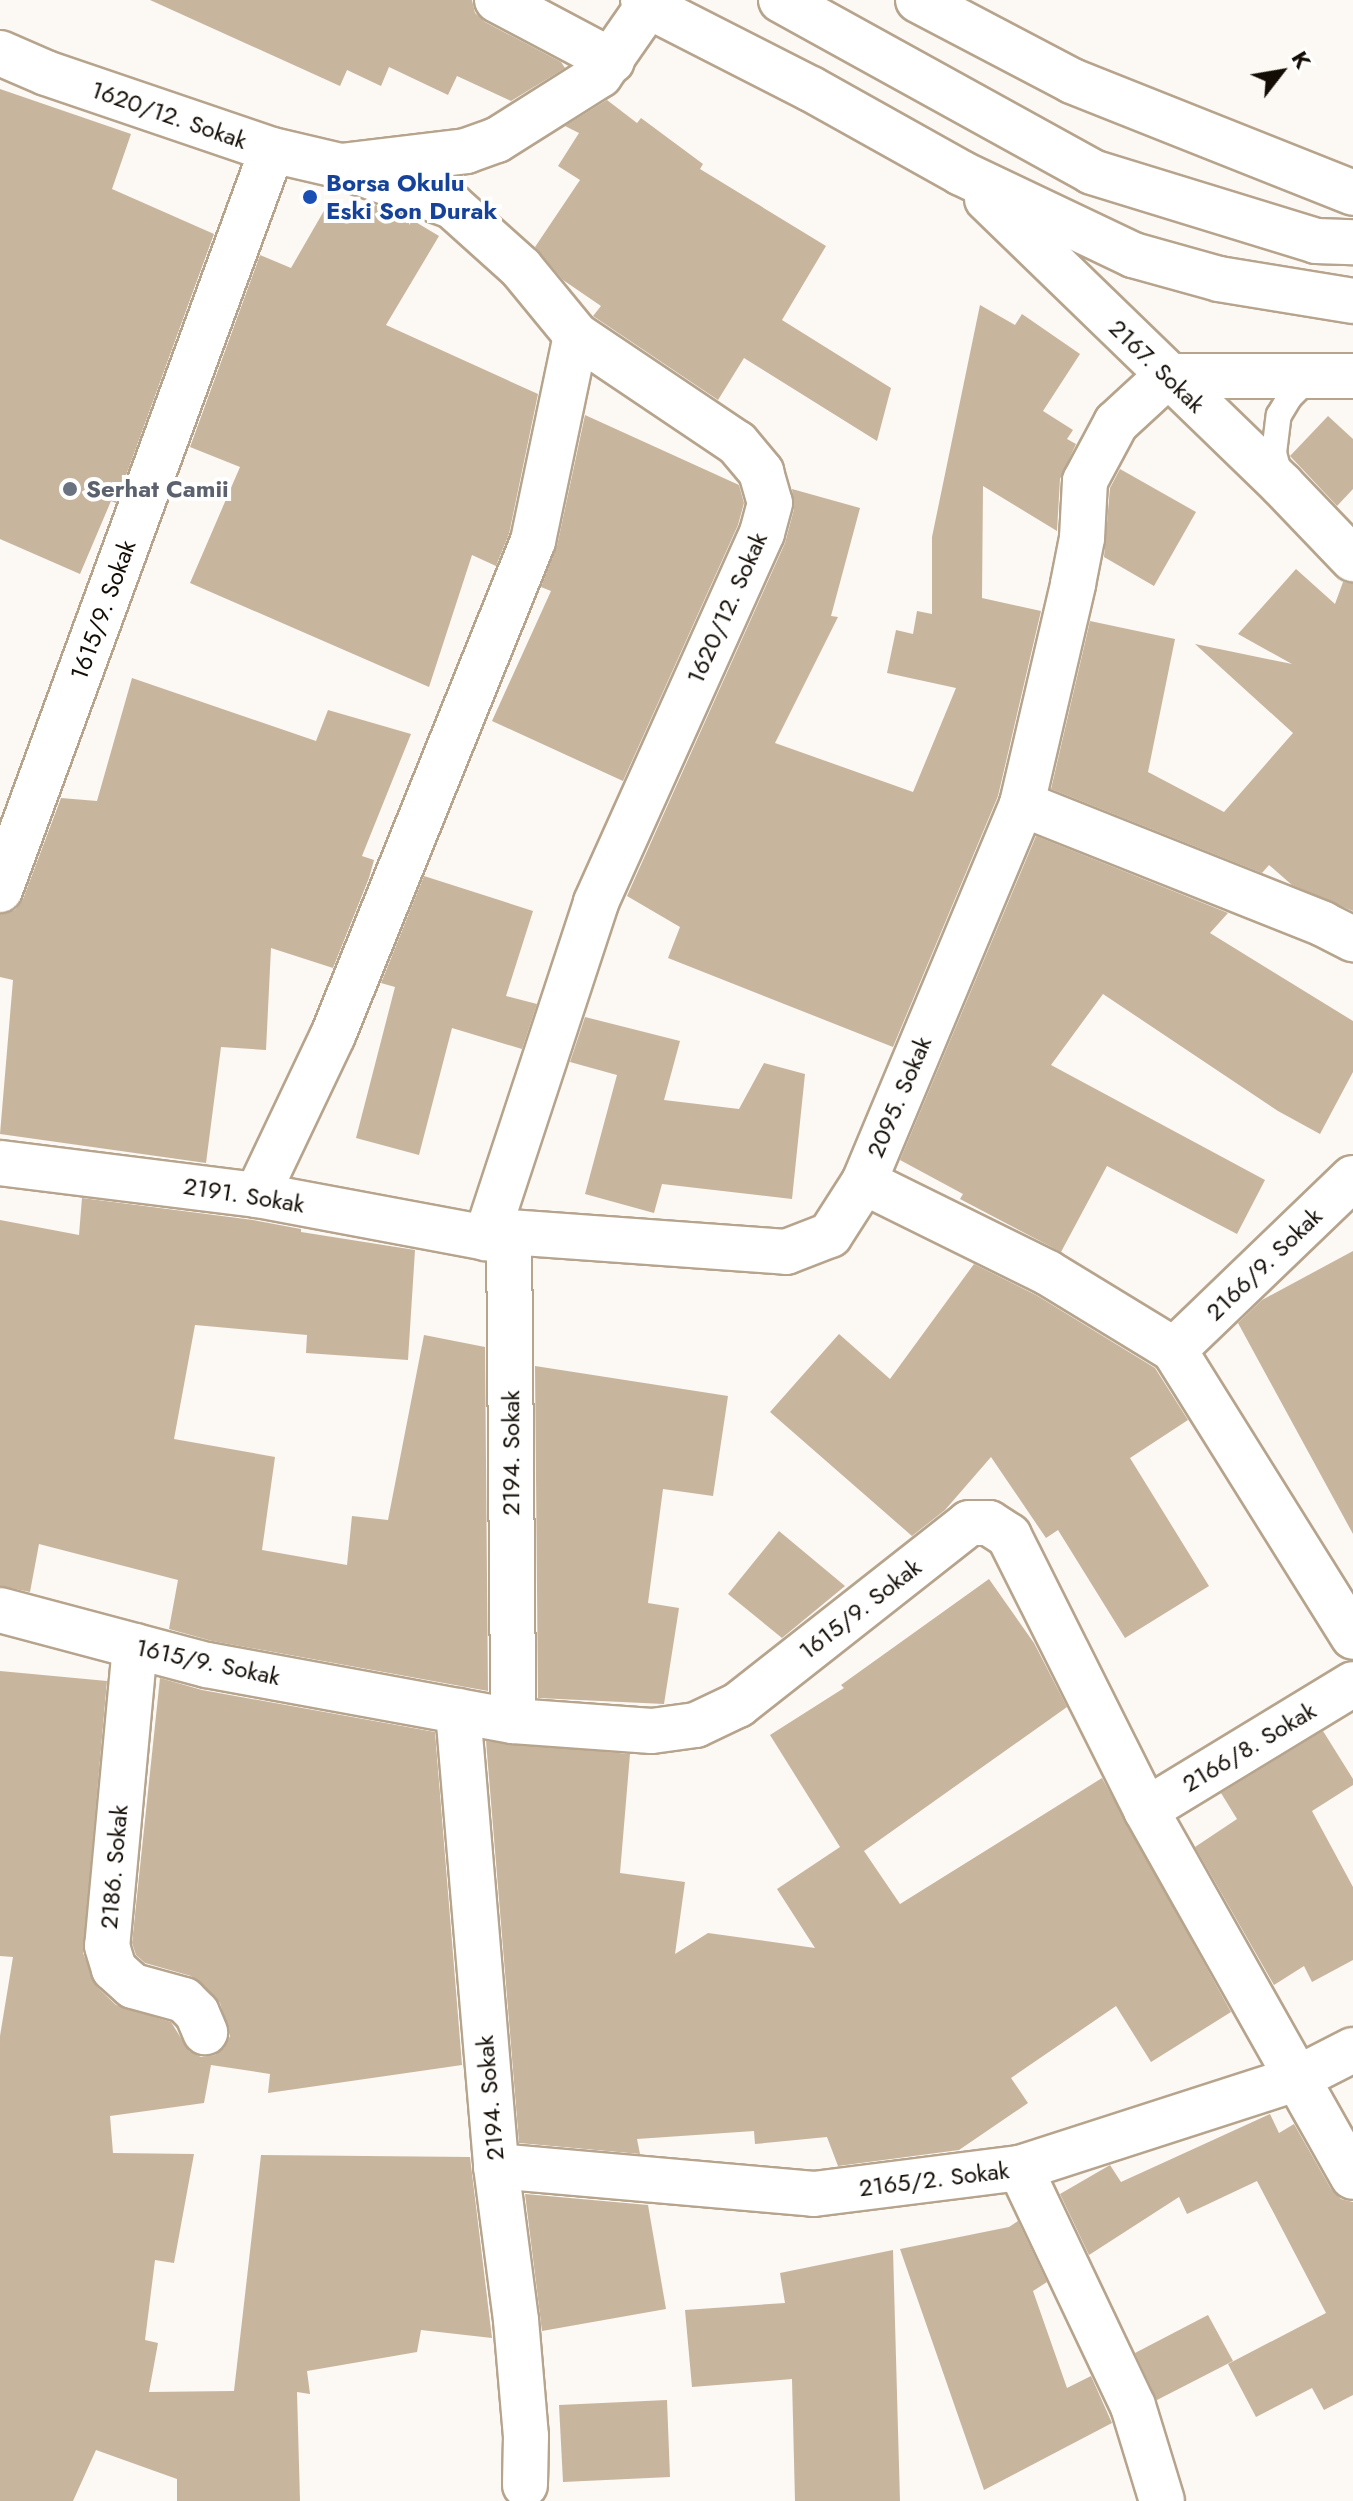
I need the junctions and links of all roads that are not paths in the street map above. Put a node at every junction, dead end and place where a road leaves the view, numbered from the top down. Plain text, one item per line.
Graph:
1 (497, 0) edge
2 (781, 0) edge
3 (918, 0) edge
4 (648, 2) edge
5 (0, 53) edge
6 (612, 61) junction
7 (272, 150) junction
8 (341, 166) junction
9 (961, 173) junction
10 (1353, 193) edge
11 (1353, 242) edge
12 (1353, 301) edge
13 (576, 335) junction
14 (1167, 376) junction
15 (1353, 376) edge
16 (1310, 377) junction
17 (1282, 485) junction
18 (1353, 559) edge
19 (1022, 804) junction
20 (0, 890) edge
21 (1353, 939) edge
22 (0, 1163) edge
23 (1353, 1178) edge
24 (864, 1182) junction
25 (257, 1195) junction
26 (498, 1235) junction
27 (1174, 1350) junction
28 (0, 1610) edge
29 (1353, 1637) edge
30 (135, 1646) junction
31 (1353, 1684) edge
32 (458, 1711) junction
33 (513, 1721) junction
34 (1146, 1810) junction
35 (205, 2032) dead end
36 (1353, 2050) edge
37 (1296, 2079) junction
38 (496, 2166) junction
39 (1020, 2168) junction
40 (1353, 2177) edge
41 (525, 2485) dead end
42 (1162, 2501) edge

1 - 6 street
2 - 11 street
3 - 10 street
4 - 6 street, 1620/12. Sokak
4 - 9 street
5 - 7 street, 1620/12. Sokak
6 - 8 street, 1620/12. Sokak
7 - 8 street, 1620/12. Sokak
7 - 20 street, 1615/9. Sokak
8 - 13 street, 1620/12. Sokak
9 - 12 street
9 - 14 street, 2167. Sokak
13 - 25 street
13 - 26 street, 1620/12. Sokak
14 - 16 street
14 - 17 street, 2167. Sokak
14 - 19 street, 2095. Sokak
15 - 16 street
16 - 17 lane
17 - 18 street, 2167. Sokak
19 - 21 street
19 - 24 street, 2095. Sokak
22 - 25 street, 2191. Sokak
23 - 27 street, 2166/9. Sokak
24 - 26 street, 2191. Sokak
24 - 27 street, 2095. Sokak
25 - 26 street, 2191. Sokak
26 - 33 street, 2194. Sokak
27 - 29 street, 2095. Sokak
28 - 30 street, 1615/9. Sokak
30 - 32 street, 1615/9. Sokak
30 - 35 street, 2186. Sokak
31 - 34 street, 2166/8. Sokak
32 - 33 street, 1615/9. Sokak
32 - 38 street, 2194. Sokak
33 - 34 street, 1615/9. Sokak
34 - 37 street, 1615/9. Sokak
36 - 37 street, 2165/2. Sokak
37 - 39 street, 2165/2. Sokak
37 - 40 street, 1615/9. Sokak
38 - 39 street, 2165/2. Sokak
38 - 41 street, 2194. Sokak
39 - 42 street

